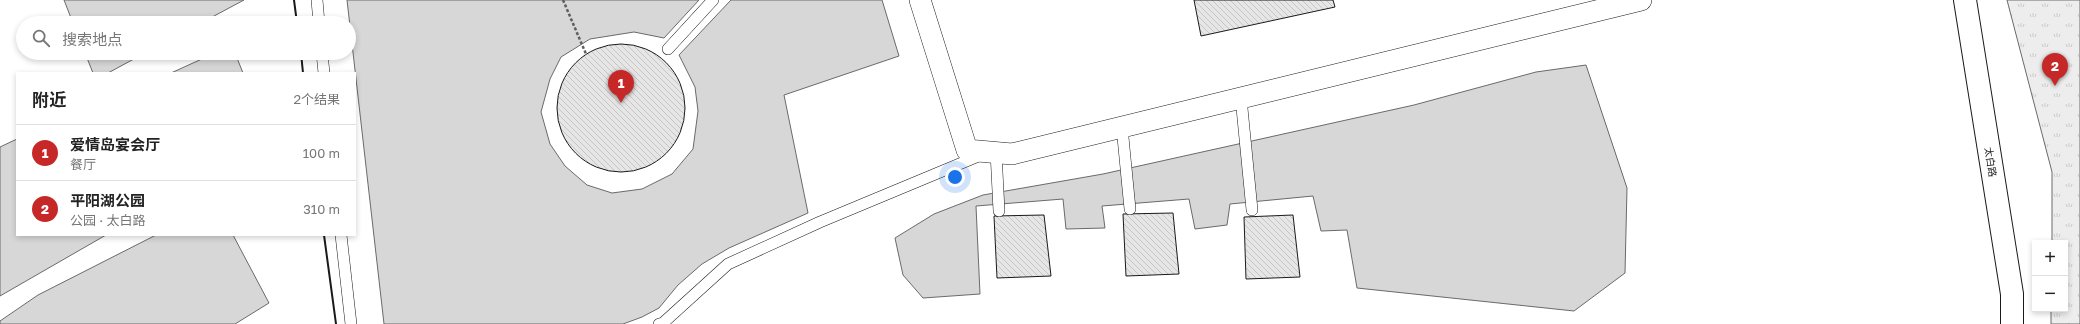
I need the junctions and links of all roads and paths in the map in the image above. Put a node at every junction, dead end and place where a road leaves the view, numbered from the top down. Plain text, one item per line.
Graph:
1 (317, 0) edge
2 (563, 0) edge
3 (714, 0) edge
4 (920, 0) edge
5 (1641, 0) edge
6 (1965, 0) edge
7 (318, 16) edge
8 (668, 49) dead end
9 (586, 54) dead end
10 (323, 60) edge
11 (324, 72) edge
12 (1241, 98) junction
13 (1122, 127) junction
14 (993, 152) junction
15 (1130, 209) dead end
16 (1252, 210) dead end
17 (1000, 211) dead end
18 (341, 236) edge
19 (351, 324) edge
20 (659, 324) edge
21 (2012, 324) edge

1 - 7 lane
2 - 9 path
3 - 8 lane
4 - 14 street
5 - 12 street
6 - 21 main road, 太白路
10 - 11 lane
12 - 13 street
12 - 16 lane
13 - 14 street
13 - 15 lane
14 - 17 lane
14 - 20 lane
18 - 19 lane

